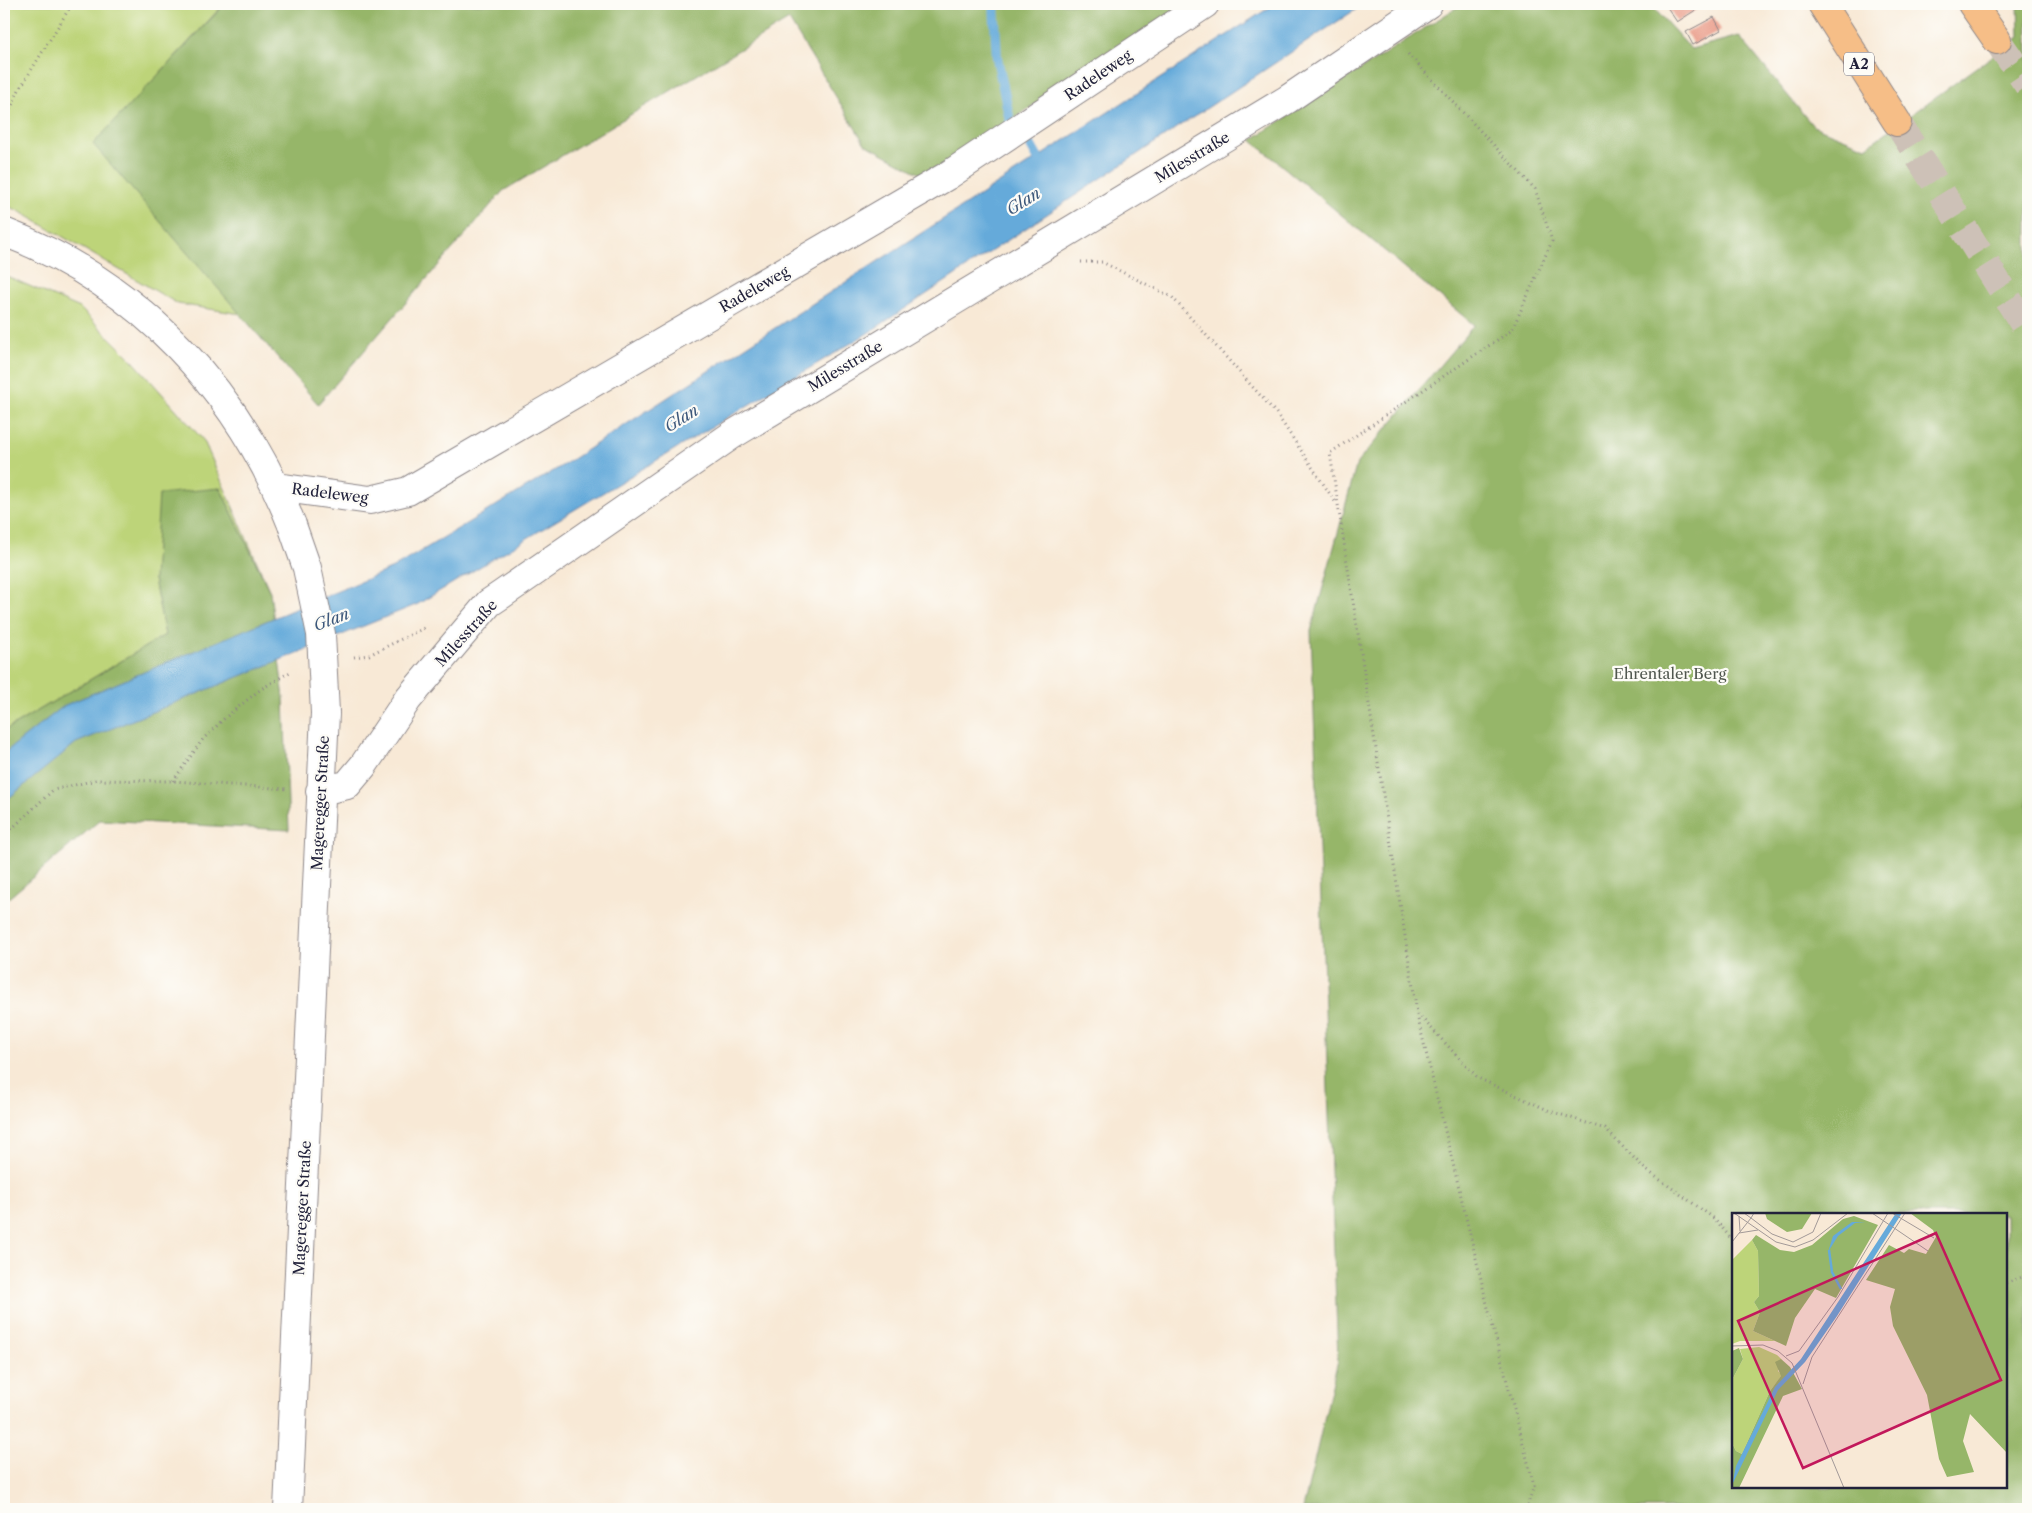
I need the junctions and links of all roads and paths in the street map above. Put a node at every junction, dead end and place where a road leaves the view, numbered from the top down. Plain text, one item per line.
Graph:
1 (72, 4) edge
2 (1205, 4) edge
3 (1428, 4) edge
4 (1822, 4) edge
5 (1972, 4) edge
6 (1387, 32) junction
7 (1997, 40) tunnel mouth
8 (1897, 122) tunnel mouth
9 (4, 123) edge
10 (4, 232) edge
11 (1074, 262) dead end
12 (277, 487) junction
13 (1338, 506) junction
14 (261, 690) dead end
15 (174, 781) junction
16 (292, 789) dead end
17 (320, 791) junction
18 (4, 836) edge
19 (1416, 1013) junction
20 (1732, 1240) edge
21 (2028, 1276) edge
22 (2007, 1283) edge
23 (288, 1509) edge
24 (1526, 1509) edge

1 - 9 path
2 - 12 street, Radeleweg
3 - 6 street, Milesstraße
4 - 8 highway, A2
5 - 7 highway
6 - 13 path
6 - 17 street, Milesstraße
10 - 12 street, Mageregger Straße
11 - 13 path
12 - 17 street, Mageregger Straße, bridge
13 - 19 path
14 - 15 path
15 - 16 path
15 - 18 path
17 - 23 street, Mageregger Straße
19 - 20 path
19 - 24 path
21 - 22 path

